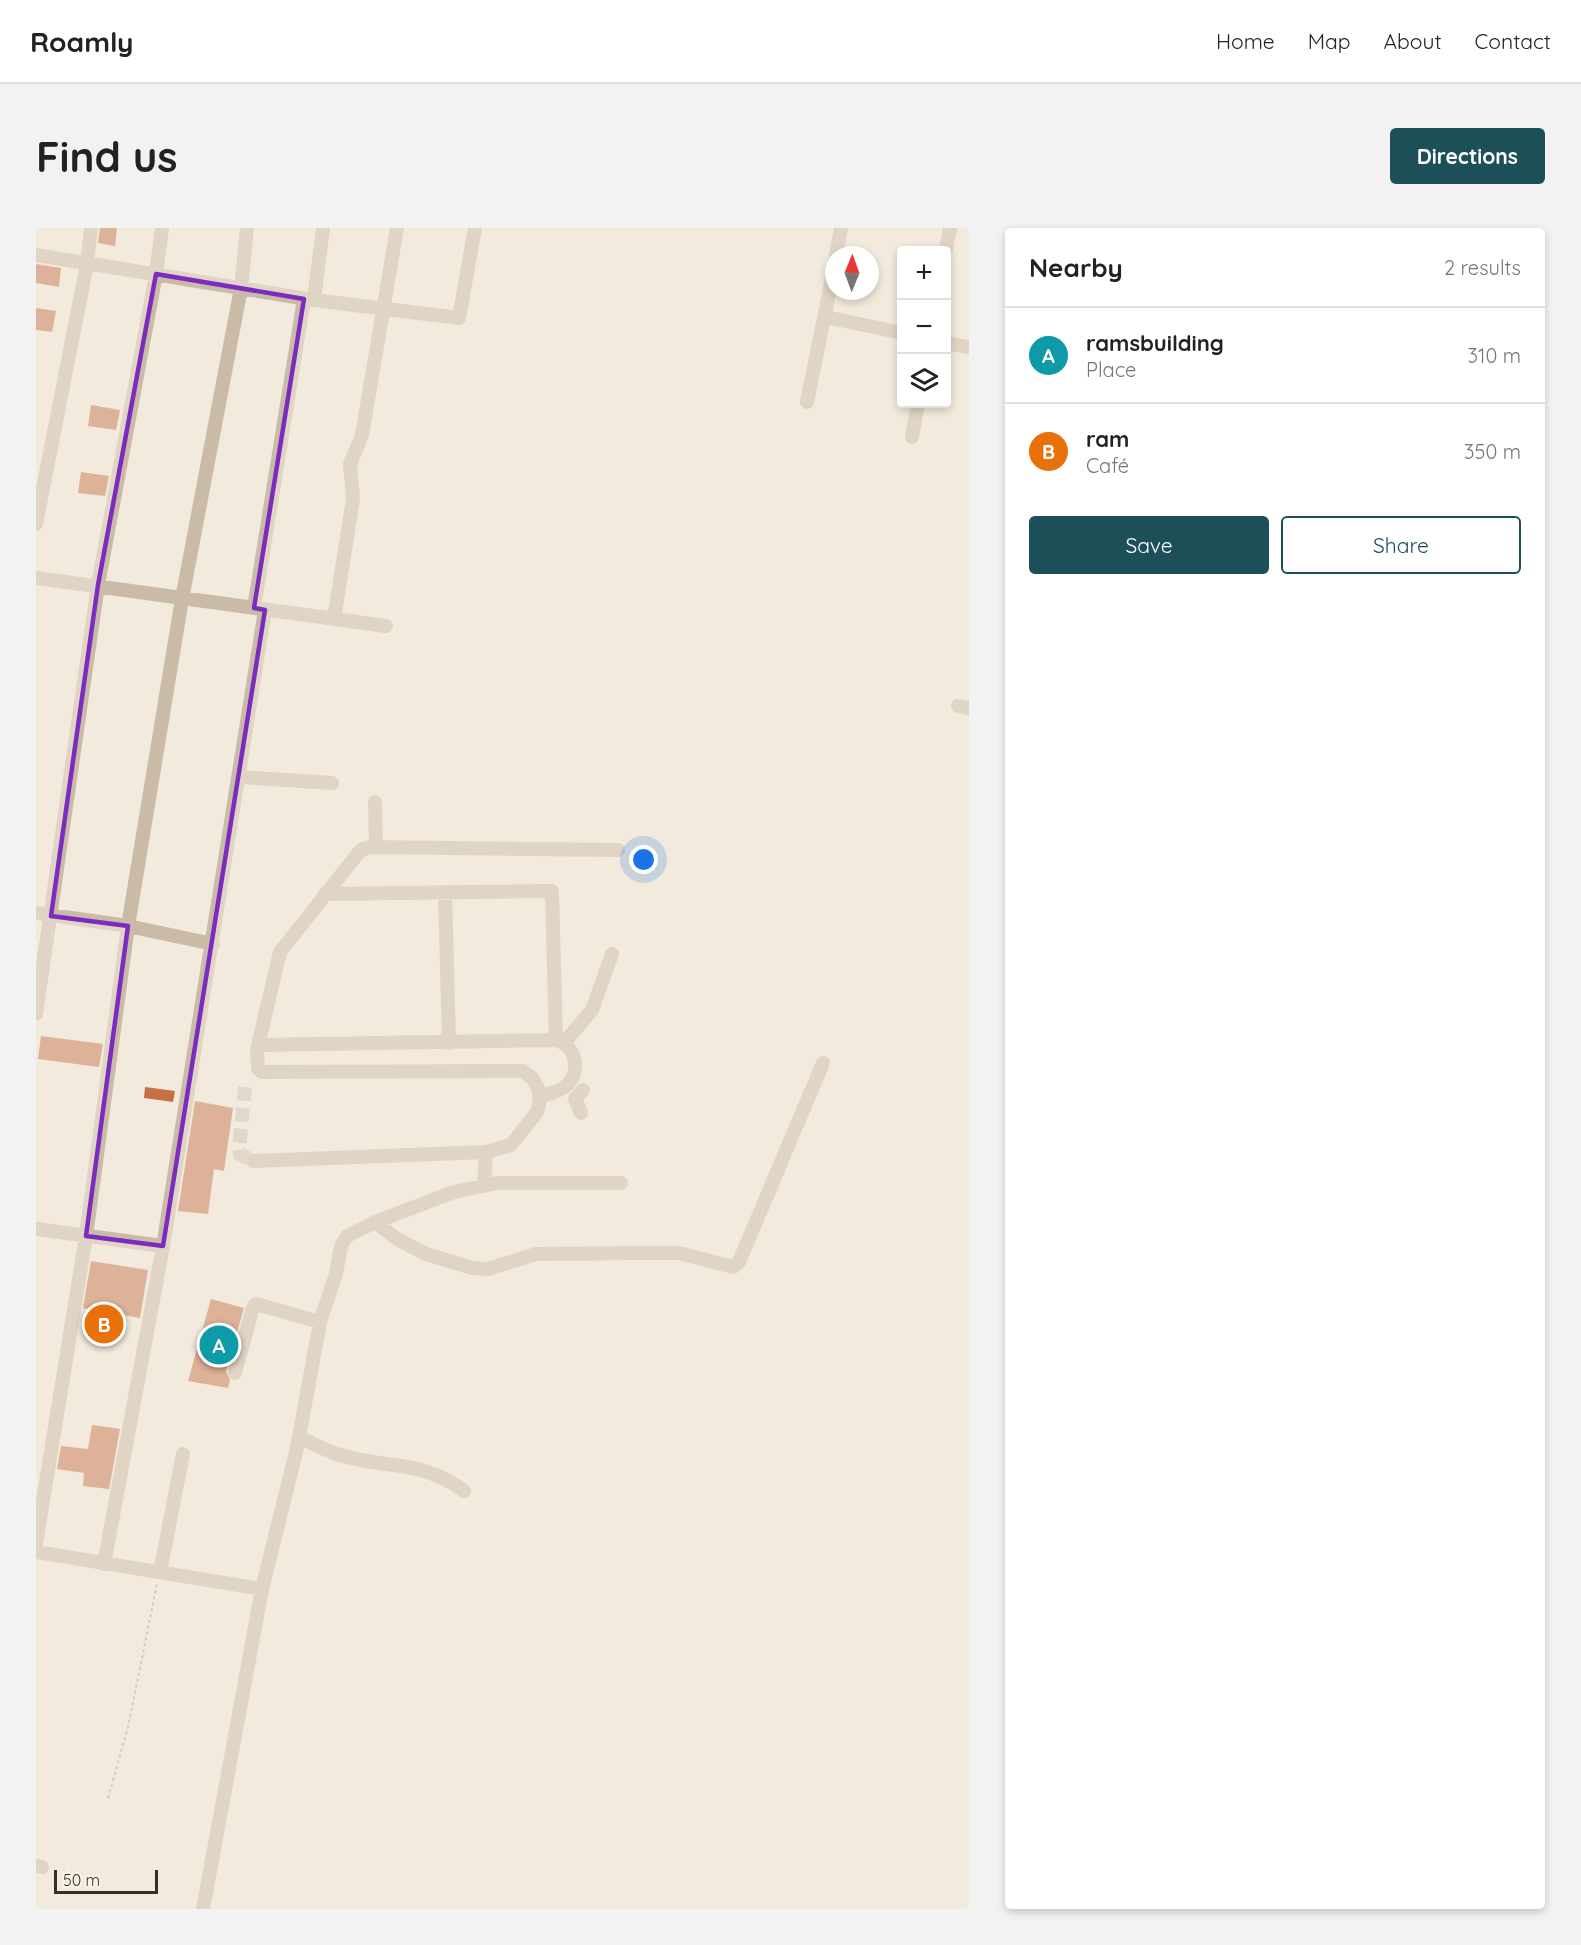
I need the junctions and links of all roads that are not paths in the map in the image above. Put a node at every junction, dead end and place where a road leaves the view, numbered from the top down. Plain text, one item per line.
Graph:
1 (91, 228) edge
2 (162, 228) edge
3 (246, 228) edge
4 (323, 228) edge
5 (398, 228) edge
6 (475, 228) edge
7 (841, 228) edge
8 (950, 228) edge
9 (838, 246) edge
10 (947, 246) edge
11 (36, 255) edge
12 (87, 264) junction
13 (156, 274) junction
14 (241, 288) junction
15 (309, 299) junction
16 (829, 300) edge
17 (384, 309) junction
18 (826, 316) junction
19 (897, 332) edge
20 (951, 344) edge
21 (969, 347) edge
22 (807, 402) dead end
23 (917, 408) edge
24 (912, 437) dead end
25 (36, 524) edge
26 (36, 578) edge
27 (98, 585) junction
28 (182, 598) junction
29 (260, 609) junction
30 (334, 619) junction
31 (386, 626) dead end
32 (239, 777) junction
33 (332, 783) dead end
34 (375, 802) dead end
35 (376, 847) junction
36 (618, 850) dead end
37 (445, 893) junction
38 (325, 894) junction
39 (36, 913) edge
40 (51, 916) junction
41 (128, 926) junction
42 (213, 944) junction
43 (612, 954) dead end
44 (36, 1014) edge
45 (561, 1041) junction
46 (449, 1043) junction
47 (259, 1045) junction
48 (823, 1063) dead end
49 (558, 1090) junction
50 (539, 1096) junction
51 (580, 1113) dead end
52 (486, 1152) junction
53 (253, 1161) dead end
54 (621, 1183) dead end
55 (484, 1186) junction
56 (375, 1222) junction
57 (36, 1229) edge
58 (86, 1236) junction
59 (163, 1246) junction
60 (320, 1322) junction
61 (235, 1373) dead end
62 (299, 1437) junction
63 (183, 1454) dead end
64 (464, 1491) dead end
65 (36, 1544) edge
66 (36, 1552) edge
67 (104, 1564) junction
68 (160, 1572) junction
69 (262, 1589) junction
70 (203, 1909) edge

1 - 12 street
2 - 13 street
3 - 14 street
4 - 15 street
5 - 17 street
6 - 17 street
7 - 9 street
8 - 10 street
11 - 12 street
12 - 13 street
12 - 25 street
13 - 14 street
13 - 27 street
14 - 15 street
14 - 28 street
15 - 17 street
15 - 29 street
16 - 18 street
17 - 30 street
18 - 19 street
18 - 22 street
20 - 21 street
23 - 24 street
26 - 27 street
27 - 28 street
27 - 40 street
28 - 29 street
28 - 41 street
29 - 30 street
29 - 32 street
30 - 31 street
32 - 33 street
32 - 42 street
34 - 35 street
35 - 36 street
35 - 38 street
37 - 38 street
37 - 45 street
37 - 46 street
38 - 47 street
39 - 40 street
40 - 41 street
40 - 44 street
41 - 42 street
41 - 58 street
42 - 59 street
43 - 45 street
45 - 46 street
45 - 49 street
46 - 47 street
47 - 50 street
48 - 56 street
49 - 50 street
49 - 51 street
50 - 52 street
52 - 53 street
52 - 55 street
54 - 55 street
55 - 56 street
56 - 60 street
57 - 58 street
58 - 59 street
58 - 65 street
59 - 67 street
60 - 61 street
60 - 62 street
62 - 64 street
62 - 69 street
63 - 68 street
66 - 67 street
67 - 68 street
68 - 69 street
69 - 70 street

